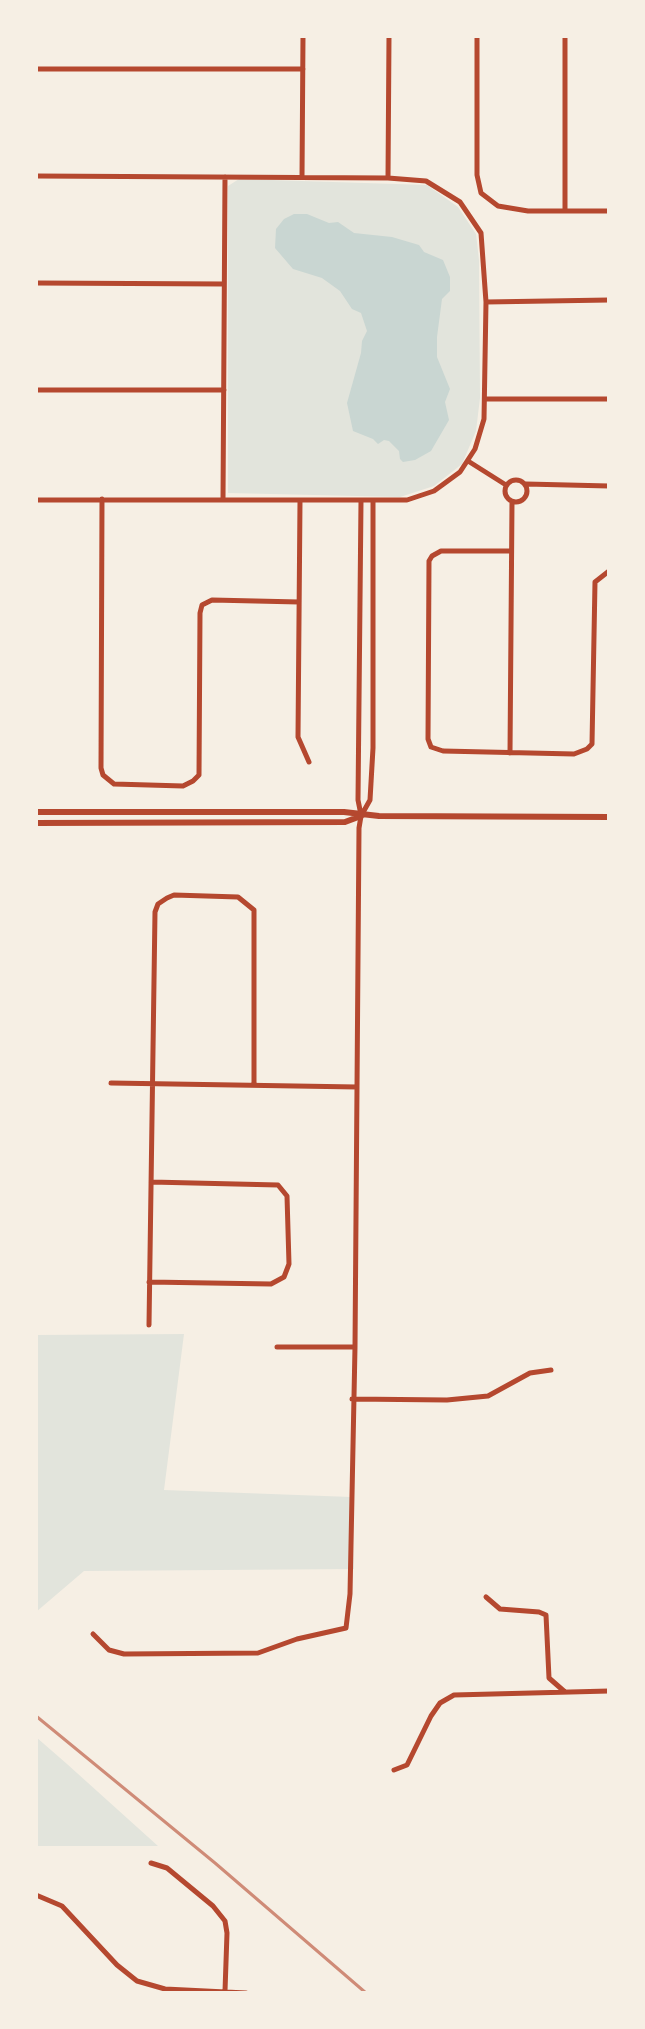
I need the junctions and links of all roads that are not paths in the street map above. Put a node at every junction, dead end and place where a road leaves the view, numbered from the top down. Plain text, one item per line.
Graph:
1 (303, 36) edge
2 (389, 36) edge
3 (477, 36) edge
4 (565, 36) edge
5 (36, 69) edge
6 (303, 69) junction
7 (36, 176) edge
8 (225, 177) junction
9 (302, 177) junction
10 (388, 178) junction
11 (565, 210) junction
12 (609, 211) edge
13 (36, 283) edge
14 (224, 284) junction
15 (609, 300) edge
16 (486, 302) junction
17 (36, 390) edge
18 (224, 390) junction
19 (486, 399) junction
20 (609, 399) edge
21 (468, 461) junction
22 (526, 484) junction
23 (506, 485) junction
24 (609, 486) edge
25 (102, 499) junction
26 (36, 500) edge
27 (223, 500) junction
28 (300, 501) junction
29 (361, 501) junction
30 (373, 501) junction
31 (512, 502) junction
32 (511, 551) junction
33 (609, 571) edge
34 (299, 602) junction
35 (510, 753) junction
36 (309, 762) dead end
37 (36, 812) edge
38 (361, 816) junction
39 (609, 817) edge
40 (36, 823) edge
41 (111, 1083) dead end
42 (152, 1084) junction
43 (254, 1085) junction
44 (357, 1087) junction
45 (151, 1182) junction
46 (149, 1282) junction
47 (149, 1325) dead end
48 (277, 1347) dead end
49 (355, 1347) junction
50 (551, 1370) dead end
51 (352, 1399) junction
52 (486, 1597) dead end
53 (93, 1634) dead end
54 (609, 1691) edge
55 (566, 1692) junction
56 (394, 1770) dead end
57 (151, 1863) dead end
58 (36, 1895) edge
59 (225, 1991) edge
60 (246, 1993) edge

1 - 6 street
2 - 10 street
3 - 11 street
4 - 11 street
5 - 6 street
6 - 9 street
7 - 8 street
8 - 9 street
8 - 14 street
9 - 10 street
10 - 16 street
11 - 12 street
13 - 14 street
14 - 18 street
15 - 16 street
16 - 19 street
17 - 18 street
18 - 27 street
19 - 20 street
19 - 21 street
21 - 23 street
21 - 30 street
22 - 23 street
22 - 24 street
22 - 31 street
23 - 31 street
25 - 26 street
25 - 27 street
25 - 34 street
27 - 28 street
28 - 29 street
28 - 34 street
29 - 30 street
29 - 38 street
30 - 38 street
31 - 32 street
32 - 35 street
32 - 35 street
33 - 35 street
34 - 36 street
37 - 38 street
38 - 39 street
38 - 40 street
38 - 44 street
41 - 42 street
42 - 43 street
42 - 43 street
42 - 45 street
43 - 44 street
44 - 49 street
45 - 46 street
45 - 46 street
46 - 47 street
48 - 49 street
49 - 51 street
50 - 51 street
51 - 53 street
52 - 55 street
54 - 55 street
55 - 56 street
57 - 59 street
58 - 59 street
59 - 60 street

